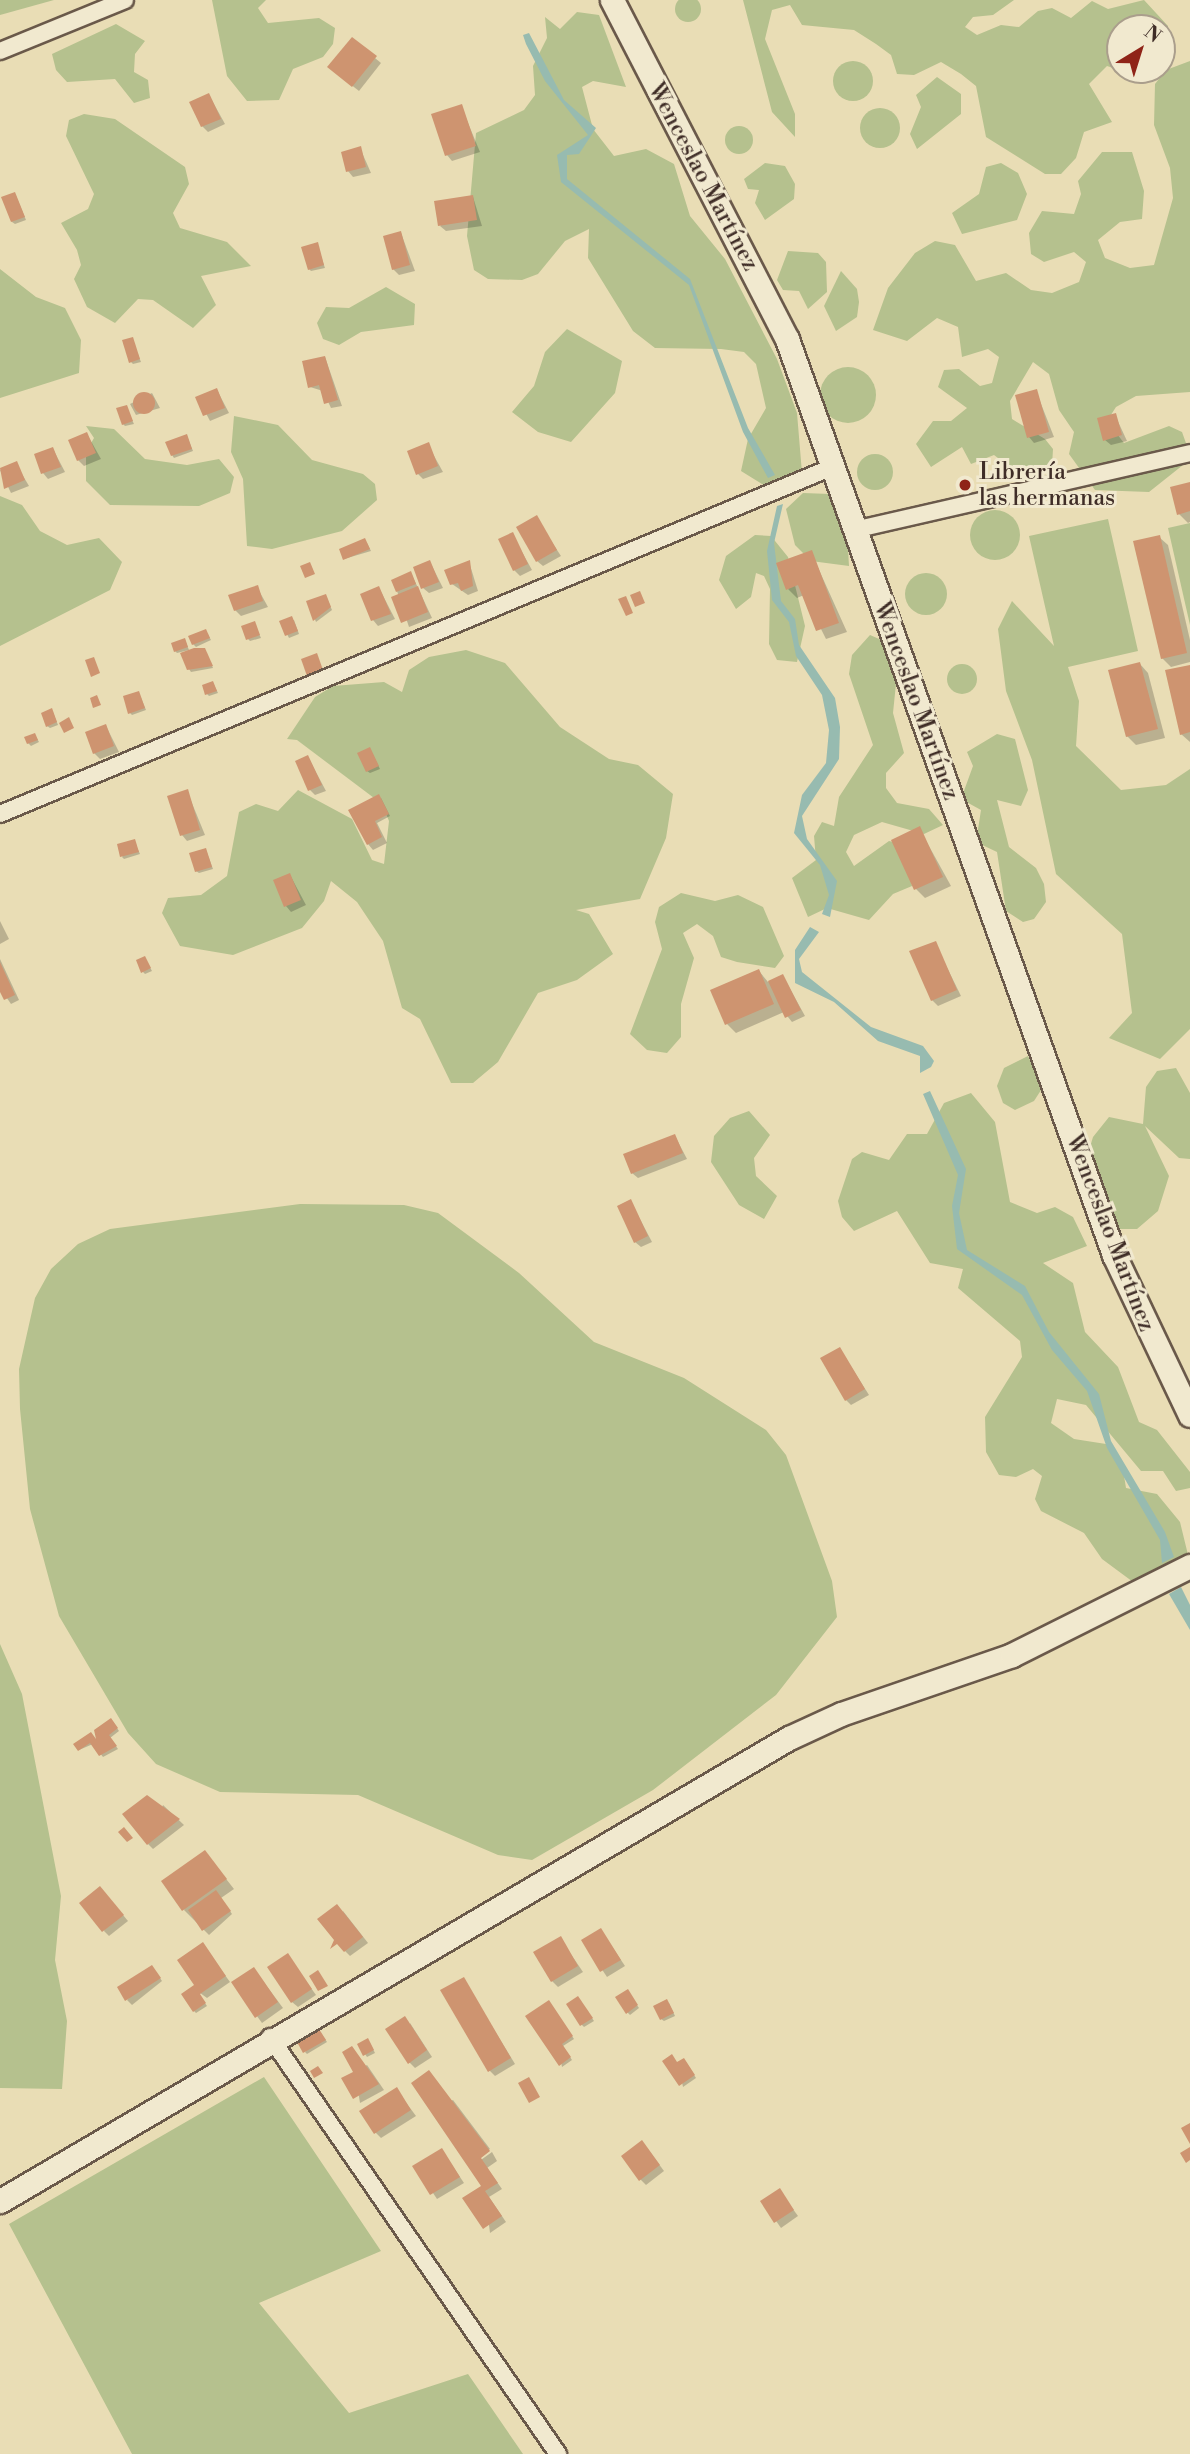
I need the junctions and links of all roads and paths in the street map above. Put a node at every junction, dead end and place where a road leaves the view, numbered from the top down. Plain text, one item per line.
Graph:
1 (125, 0) edge
2 (612, 0) edge
3 (0, 51) edge
4 (1190, 453) edge
5 (830, 468) junction
6 (854, 530) junction
7 (0, 814) edge
8 (1190, 1415) edge
9 (1190, 1566) edge
10 (270, 2037) junction
11 (0, 2201) edge
12 (558, 2454) edge

1 - 3 street
2 - 5 main road, Wenceslao Martínez
4 - 6 street
5 - 6 main road, Wenceslao Martínez
5 - 7 street
6 - 8 main road, Wenceslao Martínez
9 - 10 main road
10 - 11 main road
10 - 12 street

